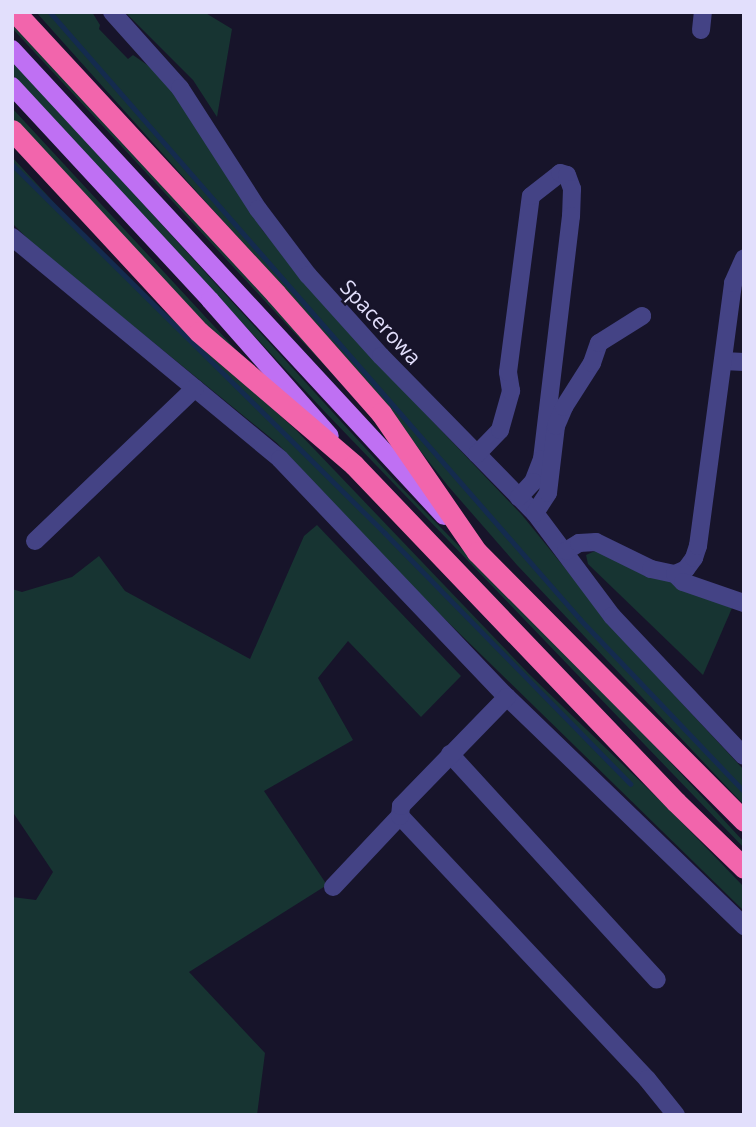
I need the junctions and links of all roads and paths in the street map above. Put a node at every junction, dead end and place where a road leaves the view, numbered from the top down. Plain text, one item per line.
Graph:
1 (15, 12) edge
2 (113, 12) edge
3 (12, 49) edge
4 (12, 86) edge
5 (12, 130) edge
6 (12, 237) edge
7 (744, 258) edge
8 (642, 316) dead end
9 (723, 361) junction
10 (744, 362) edge
11 (195, 388) junction
12 (477, 454) junction
13 (354, 465) junction
14 (519, 497) junction
15 (535, 513) junction
16 (35, 541) dead end
17 (566, 551) junction
18 (477, 552) junction
19 (674, 575) junction
20 (744, 603) edge
21 (507, 698) junction
22 (450, 754) junction
23 (744, 756) edge
24 (400, 816) junction
25 (744, 821) edge
26 (744, 868) edge
27 (332, 887) dead end
28 (744, 926) edge
29 (657, 980) dead end
30 (676, 1115) edge

1 - 18 highway
2 - 12 street, Spacerowa
3 - 18 main road
4 - 13 main road
5 - 13 highway
6 - 11 street
7 - 9 street
8 - 15 street
9 - 10 street
9 - 19 street
11 - 16 street
11 - 21 street
12 - 14 street, Spacerowa
12 - 14 street
13 - 26 highway
14 - 15 street, Spacerowa
15 - 17 street, Spacerowa
17 - 19 street
17 - 23 street, Spacerowa
18 - 25 highway
19 - 20 street
21 - 22 street
21 - 28 street
22 - 24 street
22 - 29 street
24 - 27 street
24 - 30 street

